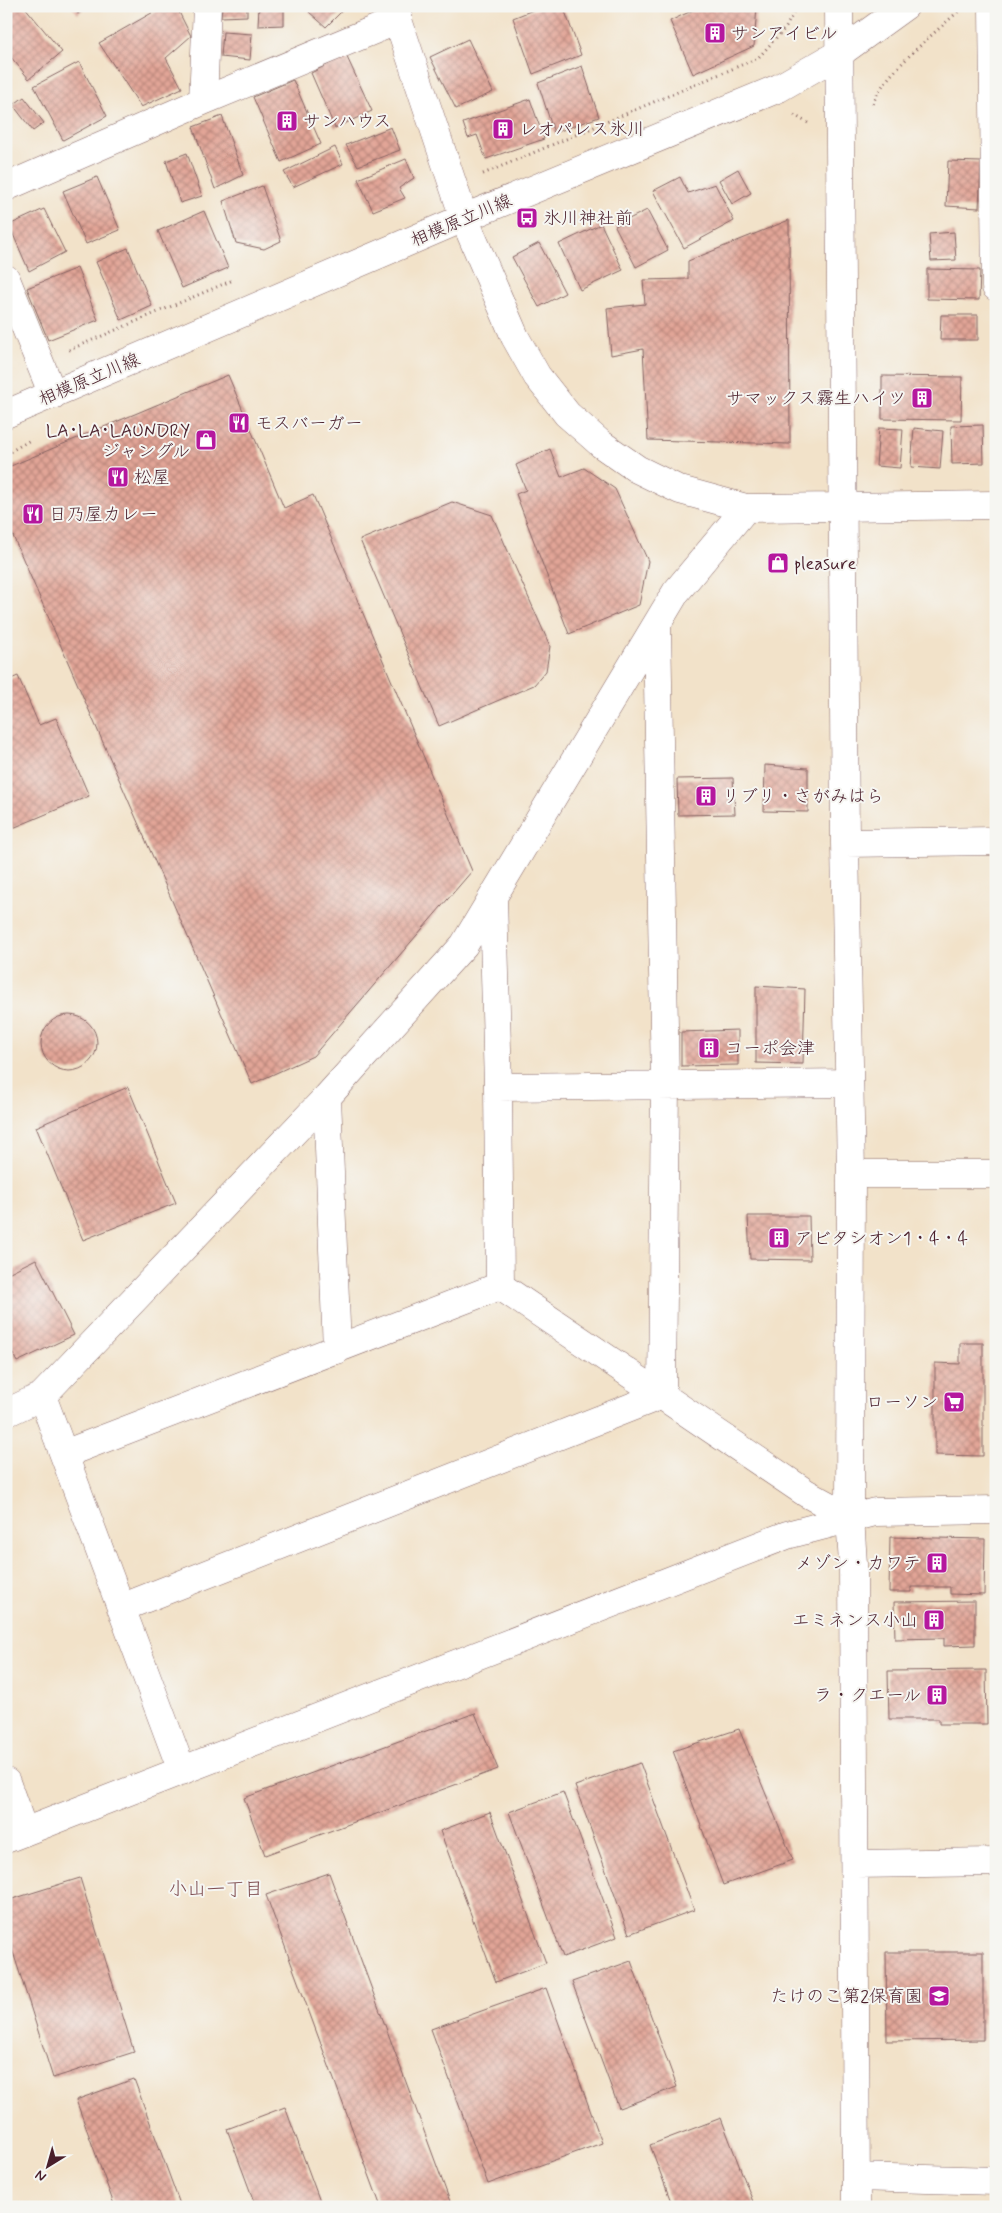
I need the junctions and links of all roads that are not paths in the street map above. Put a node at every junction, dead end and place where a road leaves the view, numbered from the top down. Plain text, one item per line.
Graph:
1 (207, 6) edge
2 (839, 6) edge
3 (905, 6) edge
4 (993, 6) edge
5 (398, 13) edge
6 (840, 53) junction
7 (203, 101) junction
8 (6, 187) edge
9 (464, 218) junction
10 (6, 279) edge
11 (996, 288) edge
12 (53, 395) junction
13 (6, 414) edge
14 (996, 505) edge
15 (746, 508) junction
16 (844, 508) junction
17 (657, 624) junction
18 (996, 841) edge
19 (845, 843) junction
20 (492, 897) junction
21 (849, 1083) junction
22 (665, 1085) junction
23 (498, 1087) junction
24 (327, 1097) junction
25 (851, 1174) junction
26 (996, 1174) edge
27 (500, 1286) junction
28 (337, 1350) junction
29 (42, 1396) junction
30 (662, 1396) junction
31 (6, 1413) edge
32 (64, 1454) junction
33 (996, 1510) edge
34 (850, 1517) junction
35 (121, 1608) junction
36 (182, 1771) junction
37 (6, 1782) edge
38 (15, 1835) edge
39 (996, 1862) edge
40 (855, 1864) junction
41 (856, 2177) junction
42 (996, 2181) edge
43 (856, 2207) edge

1 - 7 street
2 - 6 street
3 - 6 street, 相模原立川線
4 - 11 street
5 - 7 street
5 - 9 street
6 - 9 street, 相模原立川線
6 - 16 street
7 - 8 street
9 - 12 street, 相模原立川線
9 - 15 street
10 - 12 street
12 - 13 street, 相模原立川線
14 - 16 street
15 - 16 street
15 - 17 street
16 - 19 street
17 - 20 street
17 - 22 street
18 - 19 street
19 - 21 street
20 - 23 street
20 - 24 street
21 - 22 street
21 - 25 street
22 - 23 street
22 - 30 street
23 - 27 street
24 - 28 street
24 - 29 street
25 - 26 street
25 - 34 street
27 - 28 street
27 - 30 street
28 - 32 street
29 - 31 street
29 - 32 street
30 - 34 street
30 - 35 street
32 - 35 street
33 - 34 street
34 - 36 street
34 - 40 street
35 - 36 street
36 - 38 street
37 - 38 street
39 - 40 street
40 - 41 street
41 - 42 street
41 - 43 street

